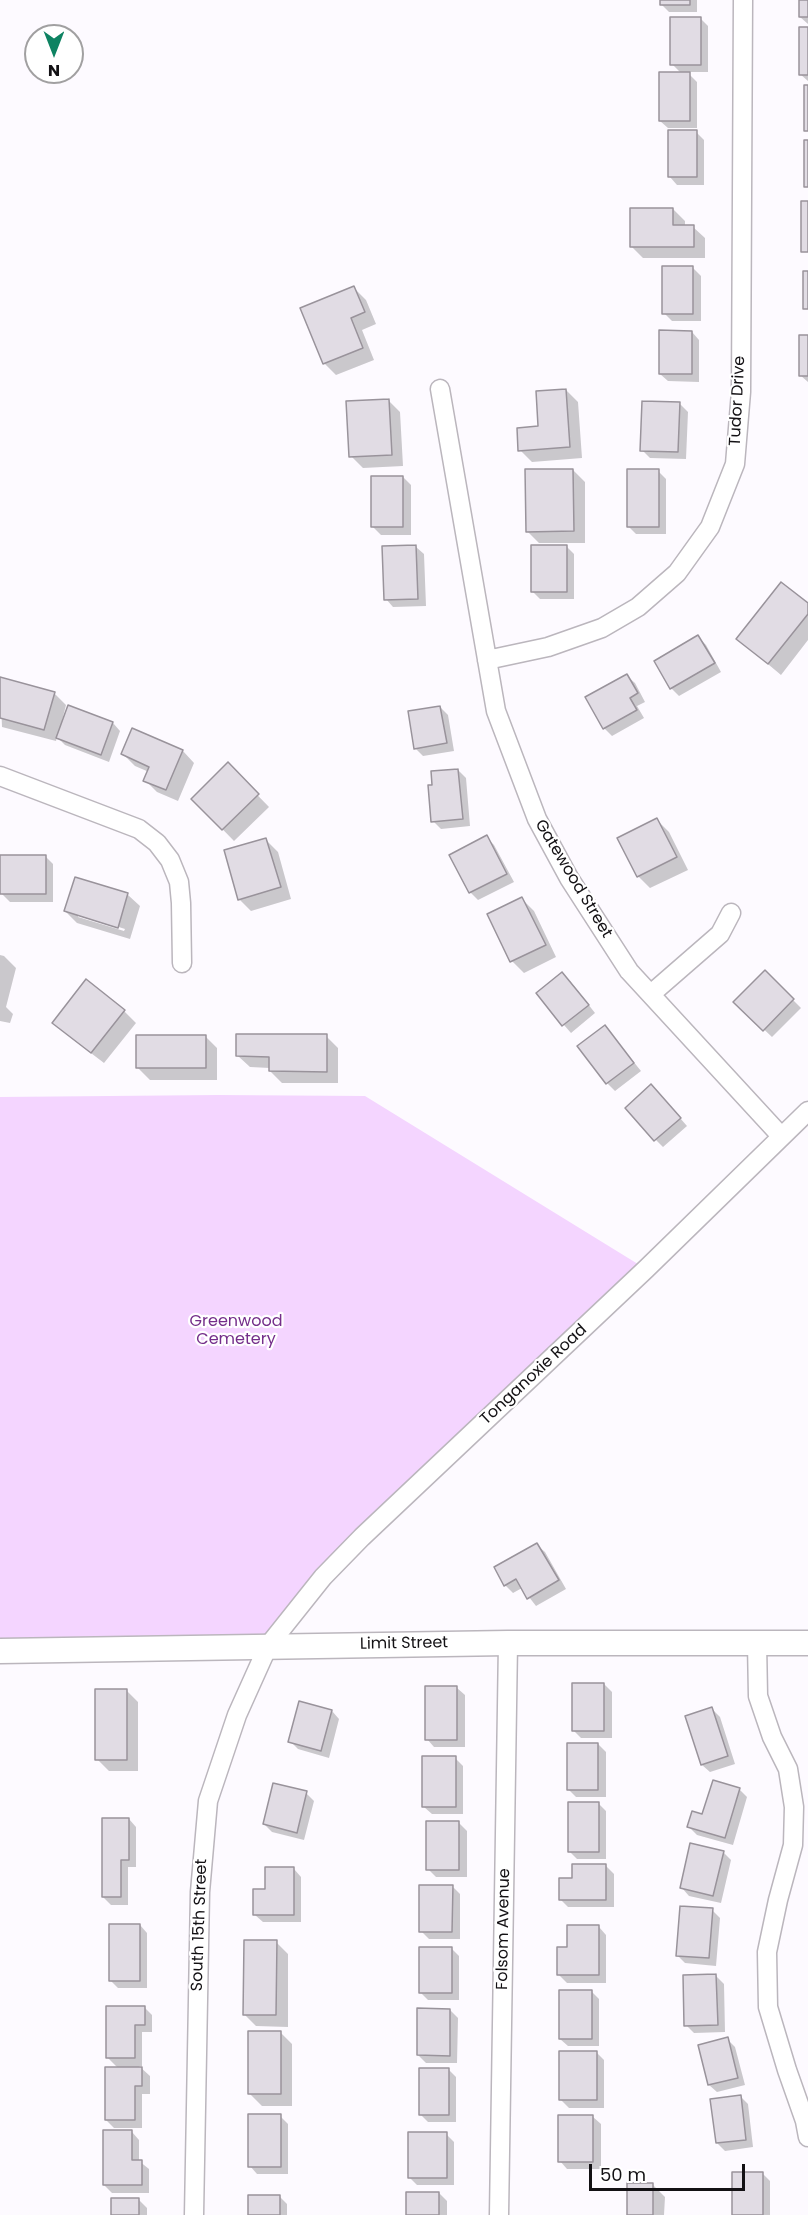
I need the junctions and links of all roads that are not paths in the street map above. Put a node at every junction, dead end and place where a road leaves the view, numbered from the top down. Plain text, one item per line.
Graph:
1 (743, 0) edge
2 (440, 389) dead end
3 (487, 660) junction
4 (0, 776) edge
5 (731, 913) dead end
6 (182, 963) dead end
7 (651, 994) junction
8 (808, 1112) edge
9 (781, 1136) junction
10 (508, 1643) junction
11 (757, 1643) junction
12 (808, 1643) edge
13 (268, 1646) junction
14 (0, 1651) edge
15 (807, 2126) edge
16 (194, 2215) edge
17 (499, 2215) edge

1 - 3 street, Tudor Drive
2 - 3 street, Gatewood Street
3 - 7 street, Gatewood Street
4 - 6 street
5 - 7 street
7 - 9 street, Gatewood Street
8 - 9 street, Tonganoxie Road
9 - 13 street, Tonganoxie Road
10 - 11 street, Limit Street
10 - 13 street, Limit Street
10 - 17 street, Folsom Avenue
11 - 12 street, Limit Street
11 - 15 street
13 - 14 street, Limit Street
13 - 16 street, South 15th Street

